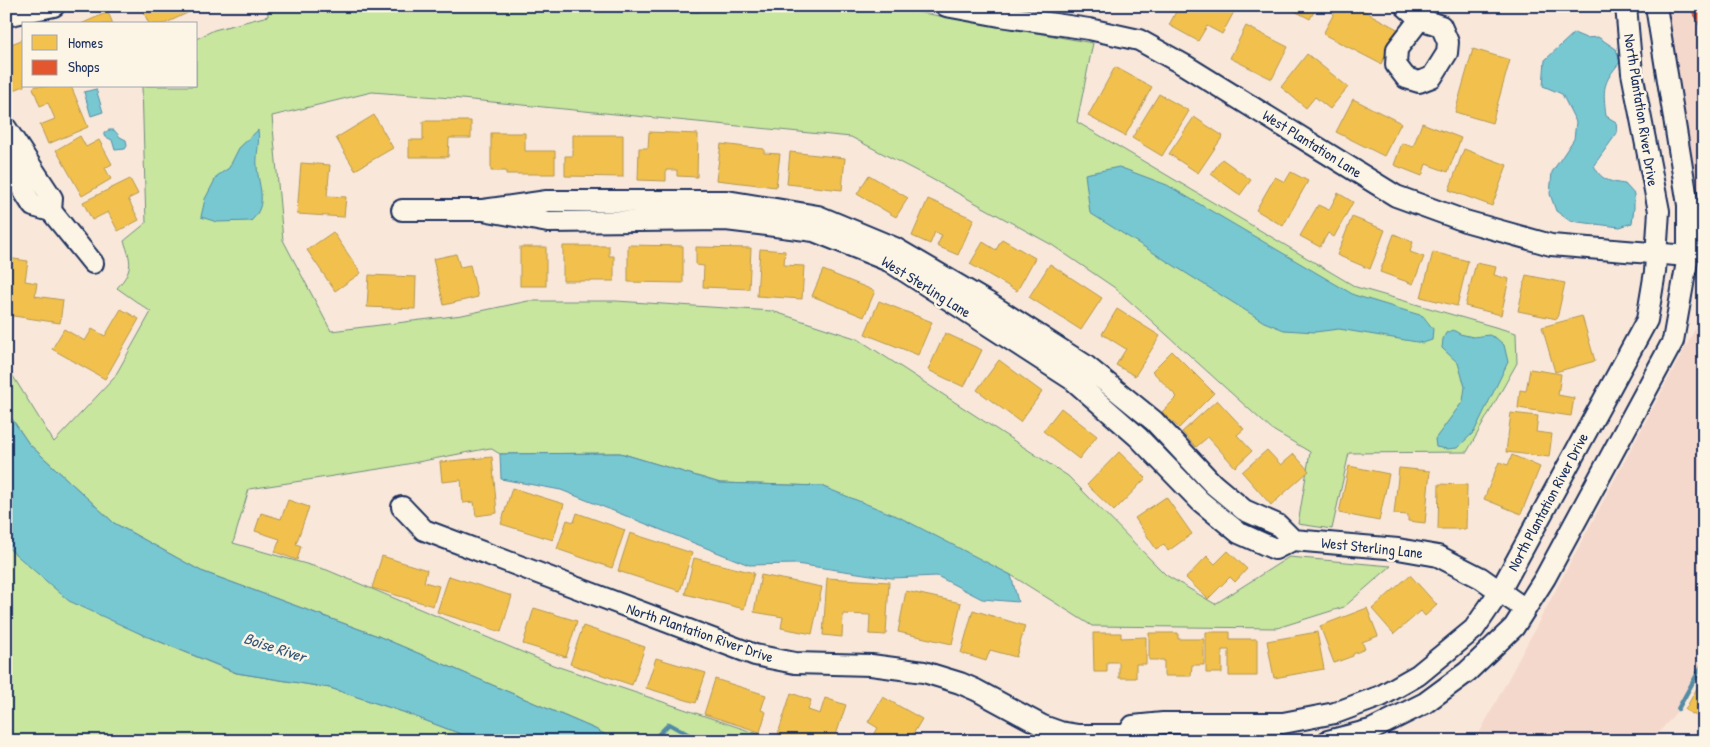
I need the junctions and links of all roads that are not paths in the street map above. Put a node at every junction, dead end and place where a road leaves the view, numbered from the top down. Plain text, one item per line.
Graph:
1 (54, 6) edge
2 (946, 6) edge
3 (1626, 6) edge
4 (1656, 6) edge
5 (6, 16) edge
6 (6, 128) edge
7 (6, 163) edge
8 (402, 210) dead end
9 (51, 211) junction
10 (1656, 254) junction
11 (1688, 256) junction
12 (93, 263) dead end
13 (402, 507) dead end
14 (1500, 591) junction
15 (1525, 609) junction
16 (1120, 738) edge
17 (1328, 741) edge

1 - 5 street
2 - 10 street, West Plantation Lane
3 - 10 street, North Plantation River Drive
4 - 11 street, North Plantation River Drive
6 - 9 street
7 - 9 street
8 - 14 street, West Sterling Lane
9 - 12 street
10 - 11 street, West Plantation Lane
10 - 14 street, North Plantation River Drive
11 - 15 street, North Plantation River Drive
13 - 16 street, North Plantation River Drive
14 - 15 street, West Sterling Lane
14 - 16 street, North Plantation River Drive
15 - 17 street, North Plantation River Drive

